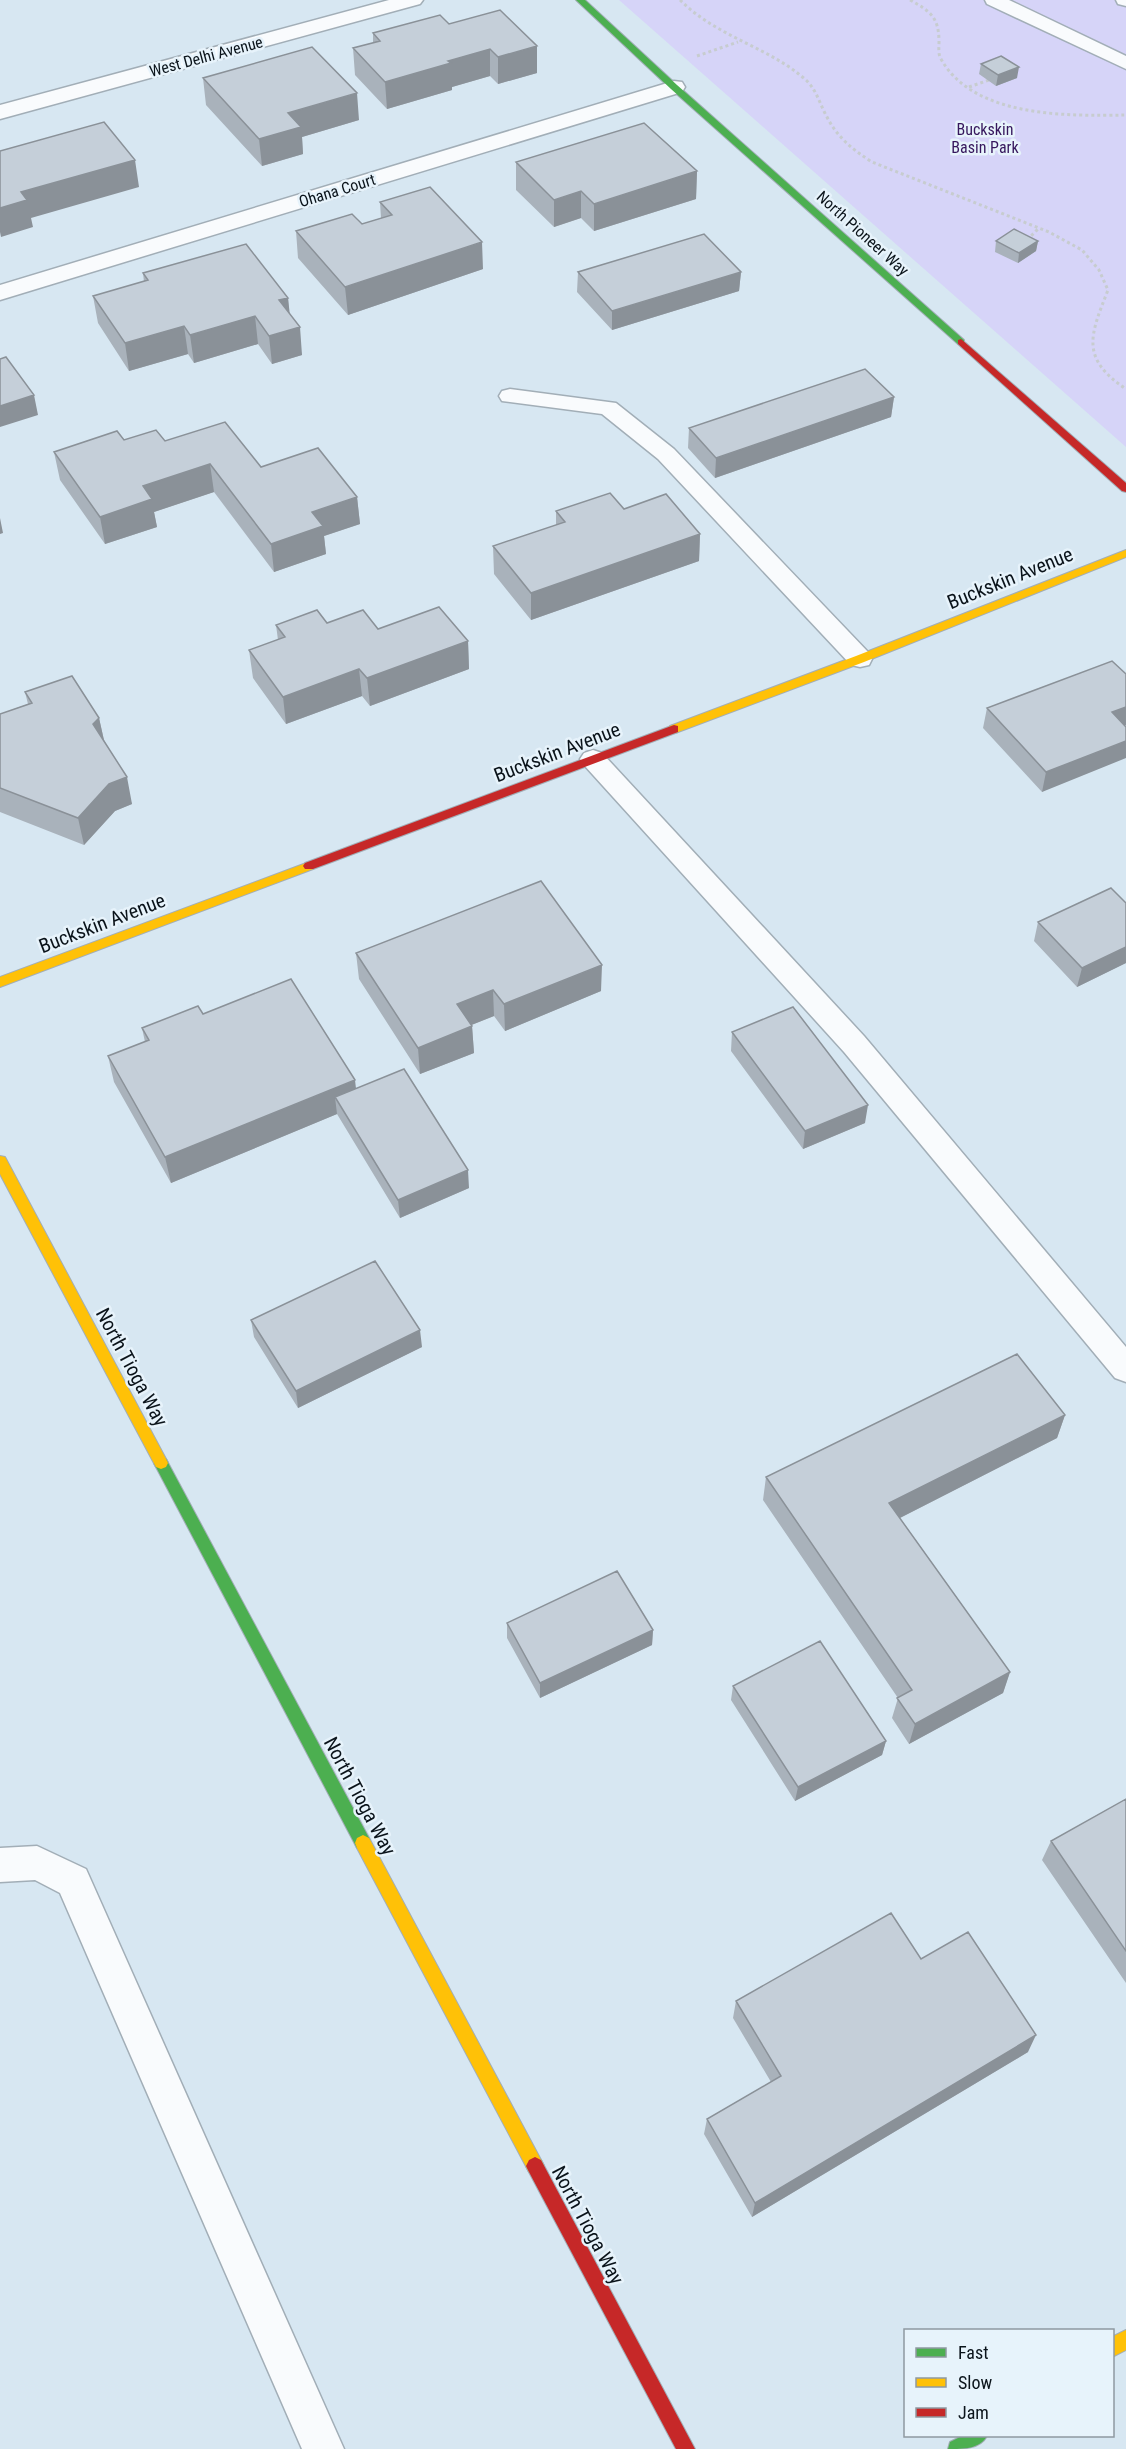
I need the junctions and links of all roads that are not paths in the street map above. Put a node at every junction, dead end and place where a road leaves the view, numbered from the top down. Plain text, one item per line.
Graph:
1 (413, 0) edge
2 (580, 0) edge
3 (993, 0) edge
4 (1126, 63) edge
5 (674, 87) junction
6 (0, 112) edge
7 (0, 293) edge
8 (510, 396) dead end
9 (1126, 489) edge
10 (1126, 553) edge
11 (860, 659) junction
12 (593, 759) junction
13 (0, 982) edge
14 (0, 1161) edge
15 (1126, 1369) edge
16 (0, 1865) edge
17 (976, 2437) edge
18 (322, 2449) edge
19 (686, 2449) edge
20 (957, 2449) edge

1 - 6 street, West Delhi Avenue
2 - 5 street, North Pioneer Way
3 - 4 lane
5 - 7 street, Ohana Court
5 - 9 street, North Pioneer Way
8 - 11 lane
10 - 11 street, Buckskin Avenue
11 - 12 street, Buckskin Avenue
12 - 13 street, Buckskin Avenue
12 - 15 lane
14 - 19 street, North Tioga Way
16 - 18 lane
17 - 20 street

